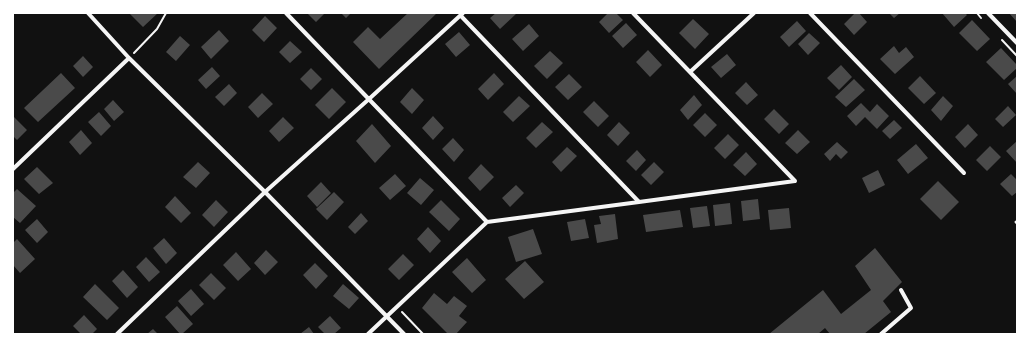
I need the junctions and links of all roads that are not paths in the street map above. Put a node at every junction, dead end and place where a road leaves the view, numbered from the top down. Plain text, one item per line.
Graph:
1 (88, 13) edge
2 (286, 13) edge
3 (633, 13) edge
4 (754, 13) edge
5 (810, 13) edge
6 (988, 13) edge
7 (462, 14) edge
8 (1017, 42) edge
9 (129, 58) junction
10 (690, 72) junction
11 (369, 99) junction
12 (13, 169) edge
13 (964, 174) dead end
14 (265, 192) junction
15 (639, 202) junction
16 (487, 222) junction
17 (900, 290) dead end
18 (387, 317) junction
19 (117, 334) edge
20 (368, 334) edge
21 (404, 334) edge
22 (881, 334) edge

1 - 9 street
2 - 11 street
3 - 10 street
4 - 10 street
5 - 13 street
6 - 8 street
7 - 11 street
7 - 15 street
9 - 12 street
9 - 14 street
10 - 15 street
11 - 14 street
11 - 16 street
14 - 18 street
14 - 19 street
15 - 16 street
16 - 18 street
17 - 22 street
18 - 20 street
18 - 21 street

